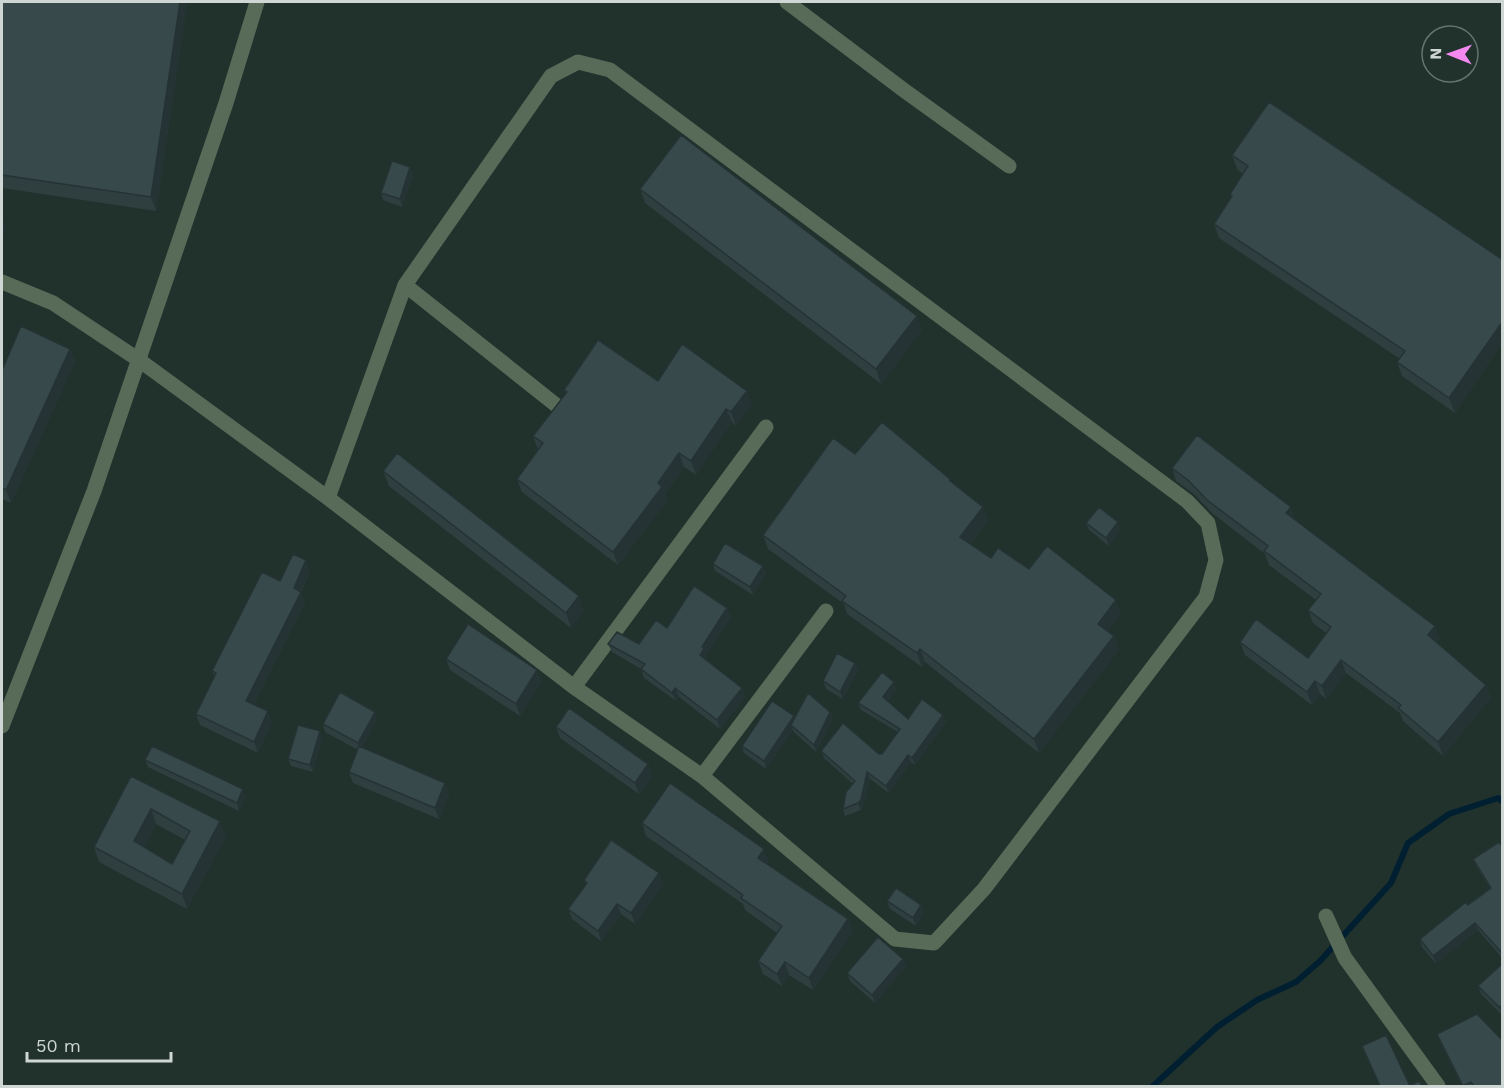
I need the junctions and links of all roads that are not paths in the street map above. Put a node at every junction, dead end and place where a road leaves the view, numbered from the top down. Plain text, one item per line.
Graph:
1 (256, 2) edge
2 (787, 2) edge
3 (1009, 165) dead end
4 (2, 282) edge
5 (405, 285) junction
6 (138, 360) junction
7 (556, 405) edge
8 (766, 427) dead end
9 (328, 498) junction
10 (826, 610) dead end
11 (574, 687) junction
12 (2, 726) edge
13 (702, 776) junction
14 (1326, 916) dead end
15 (1438, 1086) edge

1 - 6 street
2 - 3 street
4 - 6 street
5 - 7 street
5 - 9 street
5 - 13 street
6 - 9 street
6 - 12 street
8 - 11 street
9 - 11 street
10 - 13 street
11 - 13 street
14 - 15 street

